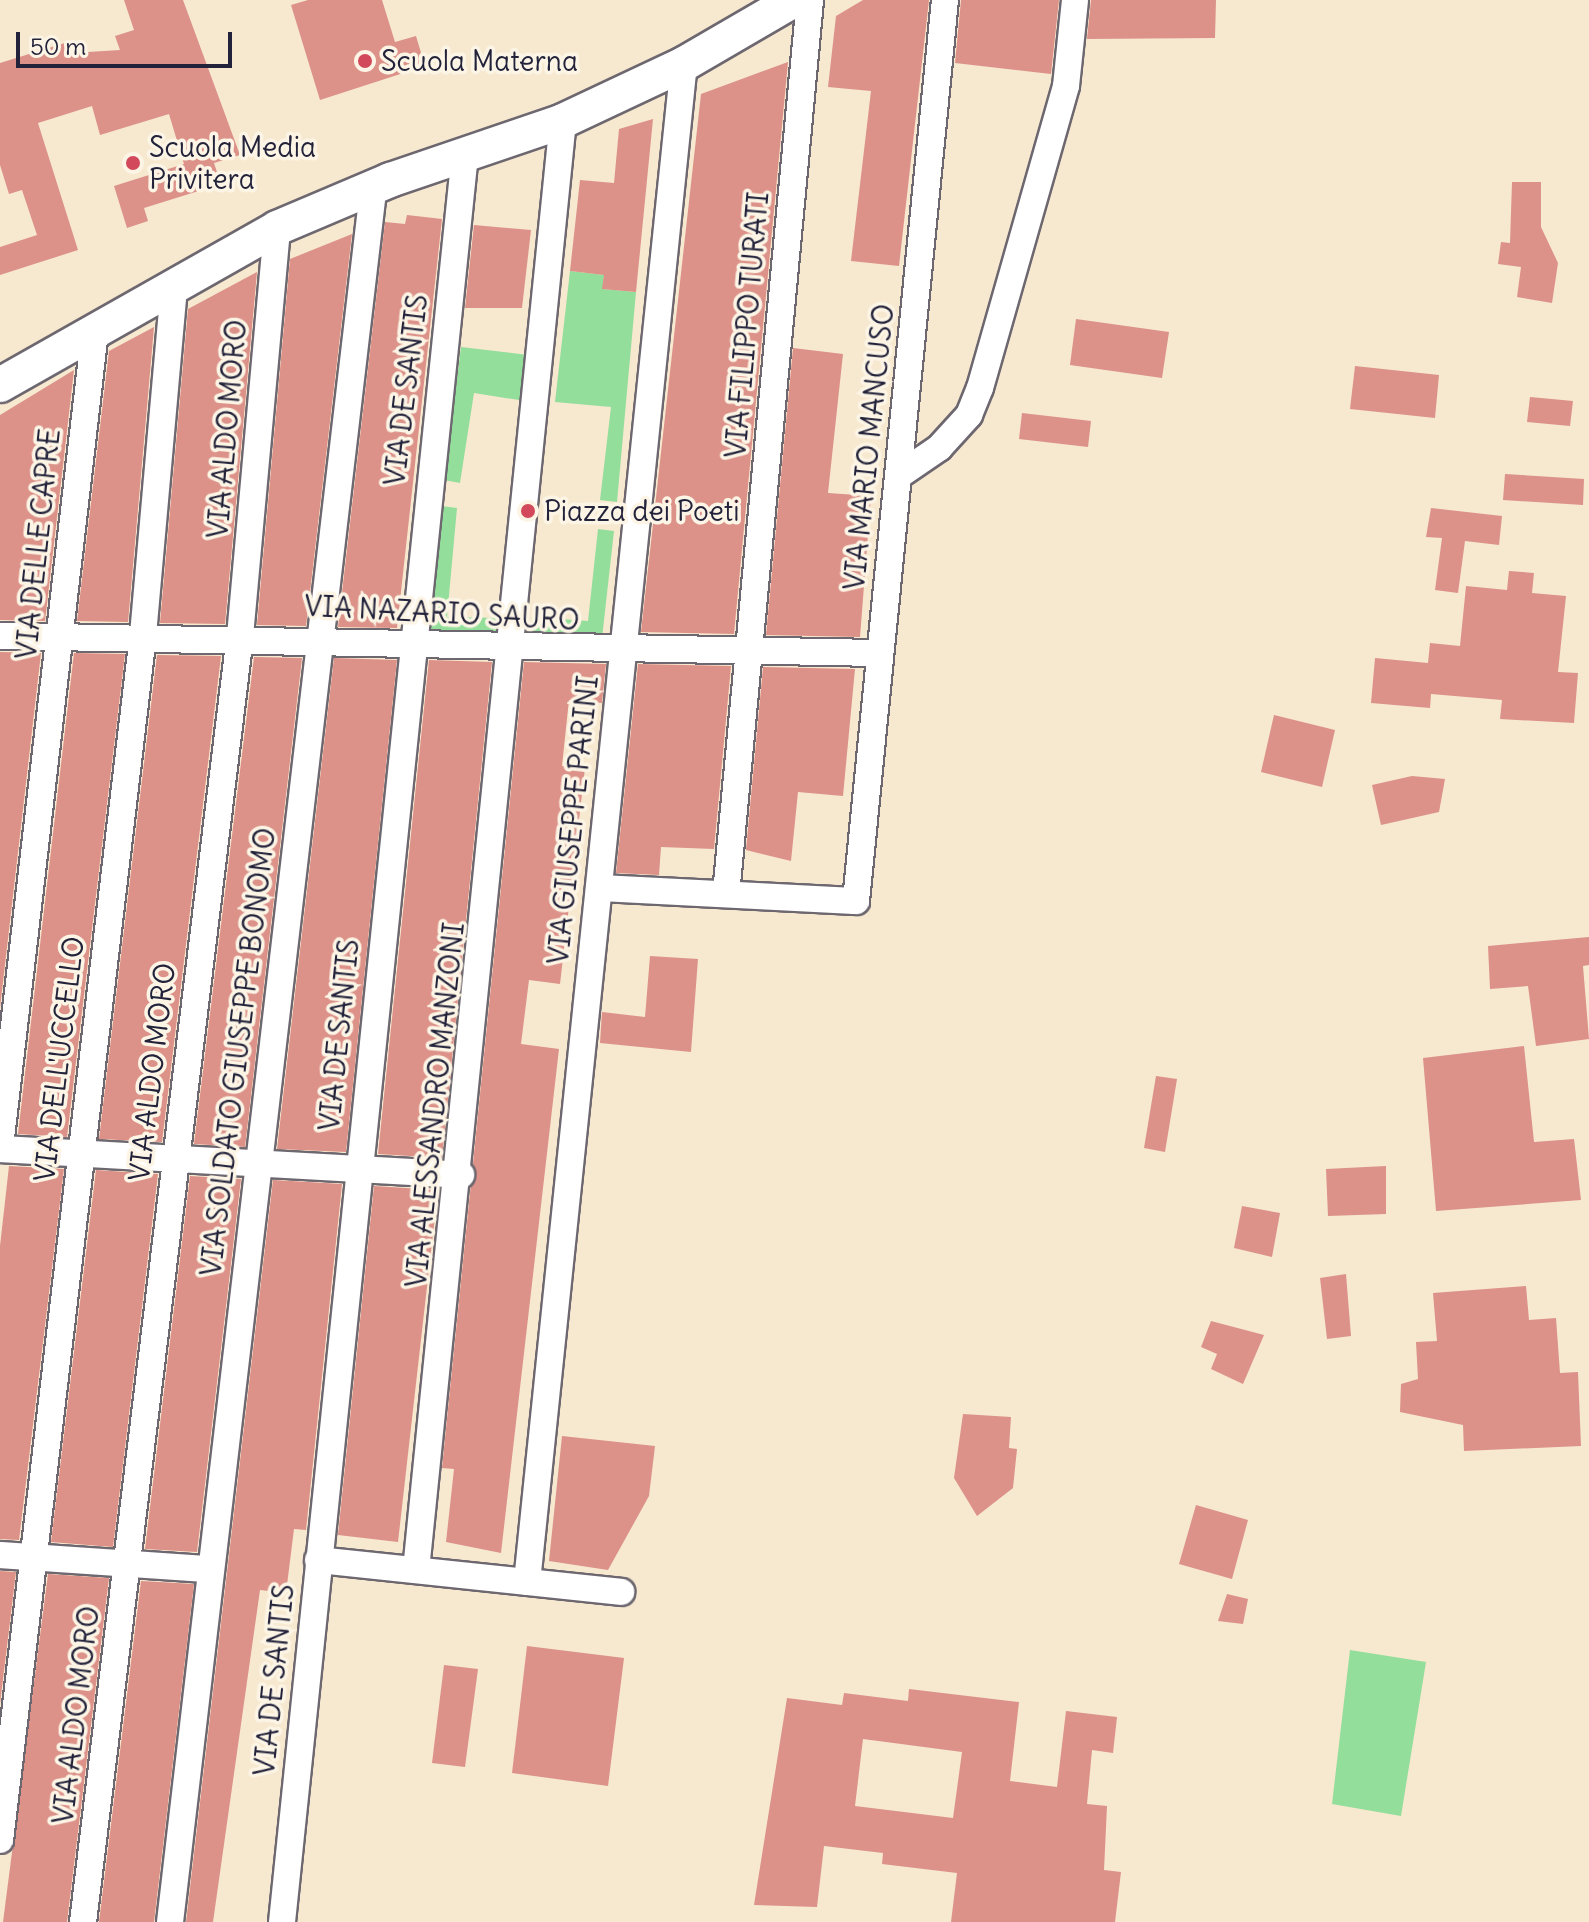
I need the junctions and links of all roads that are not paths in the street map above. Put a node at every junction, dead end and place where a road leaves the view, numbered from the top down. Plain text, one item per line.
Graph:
1 (794, 0) edge
2 (810, 0) edge
3 (945, 0) edge
4 (1075, 0) edge
5 (684, 64) junction
6 (563, 121) junction
7 (465, 155) junction
8 (373, 191) junction
9 (277, 228) junction
10 (174, 285) junction
11 (95, 331) junction
12 (0, 385) edge
13 (898, 476) junction
14 (143, 635) junction
15 (0, 636) edge
16 (240, 636) junction
17 (60, 637) junction
18 (320, 638) junction
19 (410, 643) junction
20 (514, 646) junction
21 (622, 646) junction
22 (749, 650) junction
23 (880, 653) junction
24 (599, 888) junction
25 (726, 894) junction
26 (0, 1147) edge
27 (80, 1151) junction
28 (172, 1158) junction
29 (257, 1162) junction
30 (358, 1168) junction
31 (461, 1175) junction
32 (0, 1555) edge
33 (32, 1557) junction
34 (318, 1560) junction
35 (127, 1562) junction
36 (208, 1569) junction
37 (416, 1570) junction
38 (527, 1582) junction
39 (621, 1592) dead end
40 (0, 1840) edge
41 (83, 1922) edge
42 (170, 1922) edge
43 (282, 1922) edge

1 - 5 street
2 - 22 street, VIA FILIPPO TURATI
3 - 13 street, VIA MARIO MANCUSO
4 - 13 street
5 - 6 street
5 - 21 street, VIA GIUSEPPE PARINI
6 - 7 street
6 - 20 street
7 - 8 street
7 - 19 street, VIA DE SANTIS
8 - 9 street
8 - 18 street, VIA SOLDATO GIUSEPPE BONOMO
9 - 10 street
9 - 16 street, VIA ALDO MORO
10 - 11 street
10 - 14 street, VIA DELL'UCCELLO
11 - 12 street
11 - 17 street, VIA DELLE CAPRE
13 - 23 street, VIA MARIO MANCUSO
14 - 16 street, VIA NAZARIO SAURO
14 - 17 street, VIA NAZARIO SAURO
14 - 27 street, VIA DELL'UCCELLO
15 - 17 street, VIA NAZARIO SAURO
16 - 18 street, VIA NAZARIO SAURO
16 - 28 street, VIA ALDO MORO
17 - 26 street, VIA DELLE CAPRE
18 - 19 street, VIA NAZARIO SAURO
18 - 29 street, VIA SOLDATO GIUSEPPE BONOMO
19 - 20 street, VIA NAZARIO SAURO
19 - 30 street, VIA DE SANTIS
20 - 21 street, VIA NAZARIO SAURO
20 - 31 street, VIA ALESSANDRO MANZONI
21 - 22 street, VIA NAZARIO SAURO
21 - 24 street, VIA GIUSEPPE PARINI
22 - 23 street, VIA NAZARIO SAURO
22 - 25 street, VIA FILIPPO TURATI
23 - 25 street, VIA MARIO MANCUSO
24 - 25 street
24 - 38 street, VIA GIUSEPPE PARINI
26 - 27 street
27 - 28 street
27 - 33 street, VIA DELL'UCCELLO
28 - 29 street
28 - 35 street, VIA ALDO MORO
29 - 30 street
29 - 36 street, VIA SOLDATO GIUSEPPE BONOMO
30 - 31 street
30 - 34 street, VIA DE SANTIS
31 - 37 street, VIA ALESSANDRO MANZONI
32 - 33 street
33 - 35 street
33 - 40 street, VIA DELL'UCCELLO
34 - 37 street
34 - 43 street, VIA DE SANTIS
35 - 36 street
35 - 41 street, VIA ALDO MORO
36 - 42 street, VIA SOLDATO GIUSEPPE BONOMO
37 - 38 street
38 - 39 street

